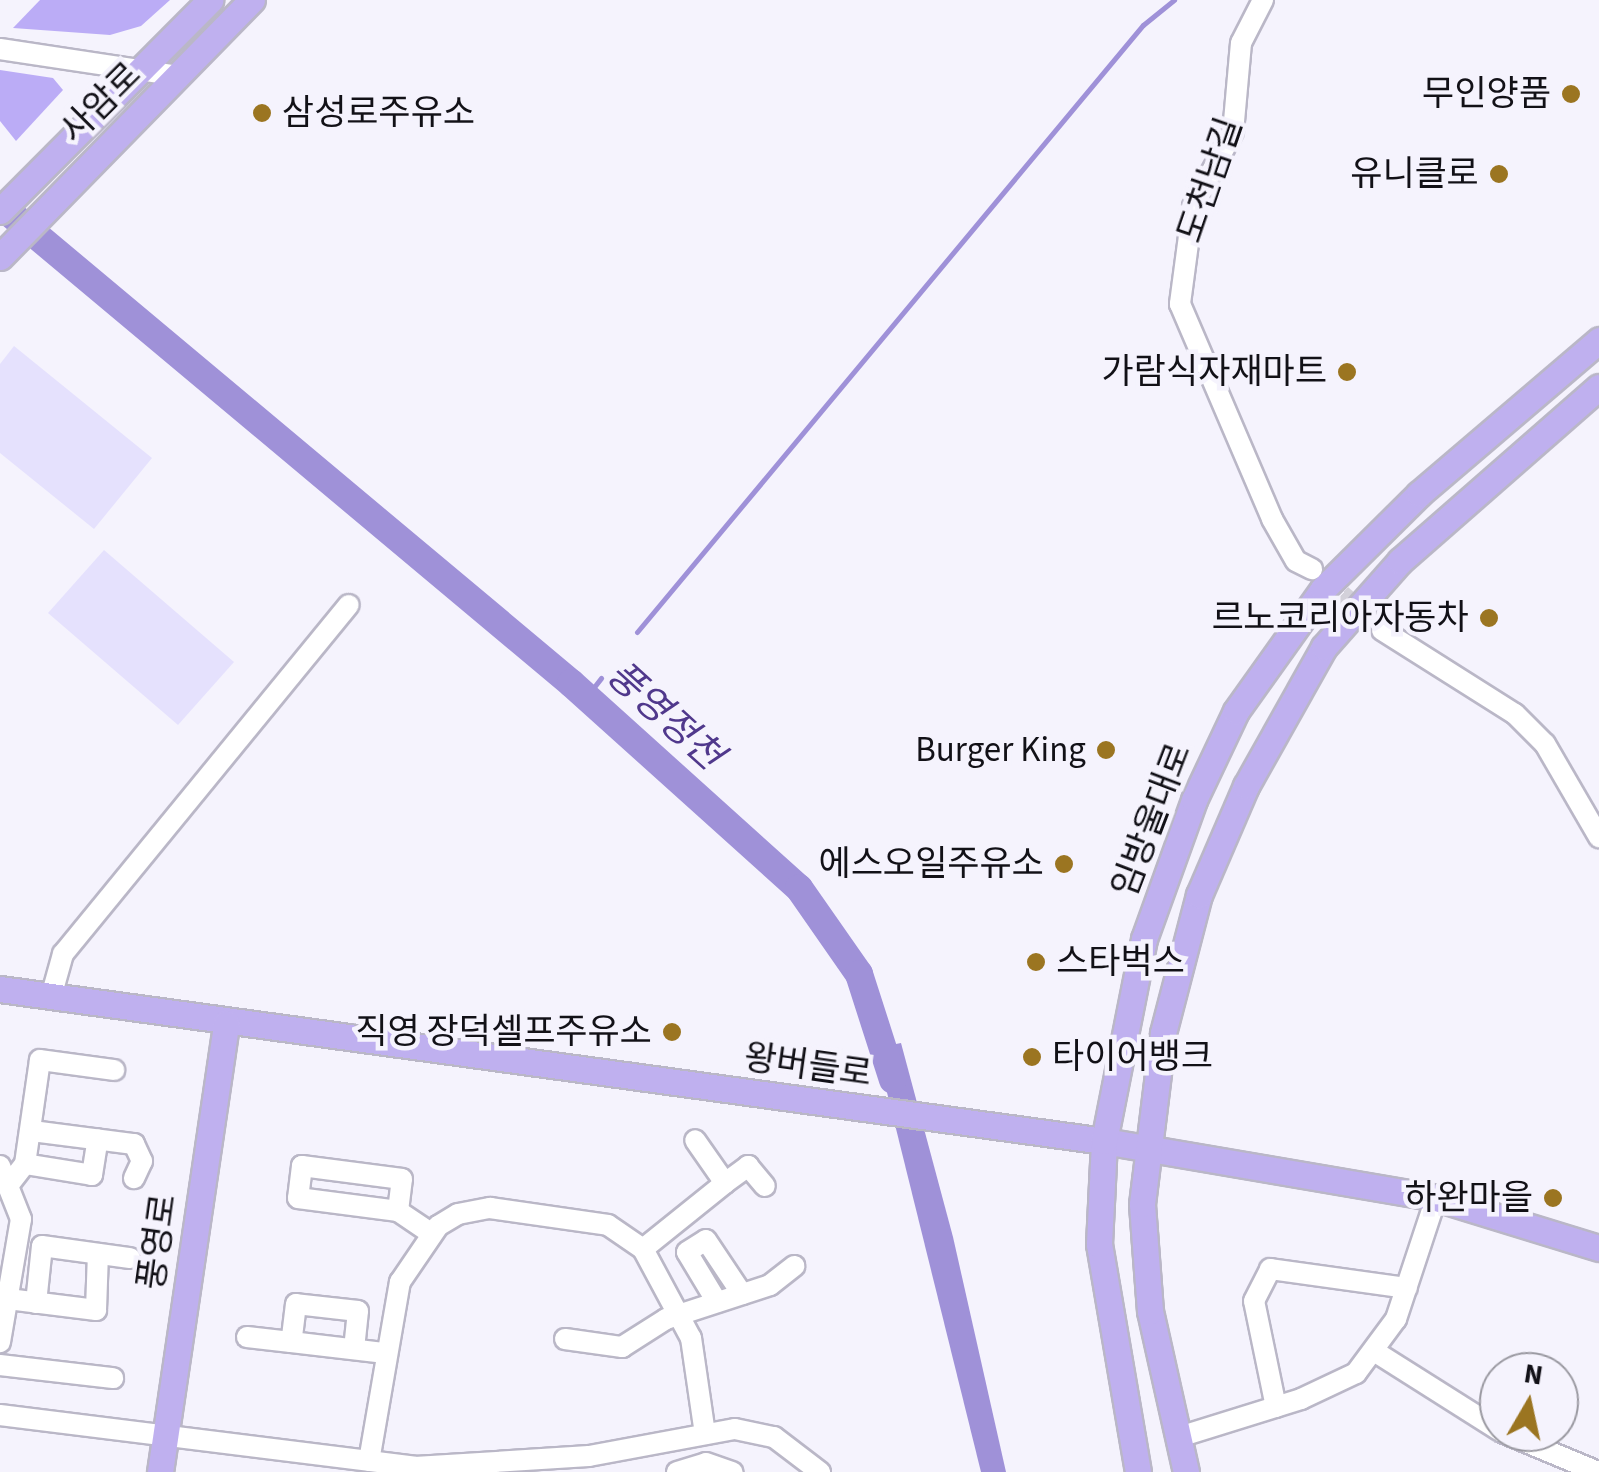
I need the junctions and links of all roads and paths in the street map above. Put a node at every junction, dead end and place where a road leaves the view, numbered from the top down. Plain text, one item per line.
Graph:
1 (210, 0) edge
2 (252, 0) edge
3 (1263, 0) edge
4 (4, 44) edge
5 (140, 70) junction
6 (178, 76) junction
7 (0, 212) edge
8 (0, 258) edge
9 (1599, 340) edge
10 (1599, 388) edge
11 (1312, 569) tunnel mouth
12 (349, 605) dead end
13 (1382, 630) tunnel mouth
14 (1599, 837) edge
15 (0, 989) edge
16 (52, 997) junction
17 (226, 1023) junction
18 (114, 1070) dead end
19 (32, 1132) junction
20 (98, 1139) junction
21 (695, 1140) dead end
22 (1104, 1142) junction
23 (1146, 1149) junction
24 (25, 1164) junction
25 (5, 1174) edge
26 (134, 1178) dead end
27 (725, 1182) junction
28 (765, 1186) dead end
29 (1436, 1198) junction
30 (398, 1211) junction
31 (431, 1233) junction
32 (1599, 1248) edge
33 (643, 1249) junction
34 (98, 1254) junction
35 (130, 1258) dead end
36 (794, 1266) dead end
37 (1406, 1288) junction
38 (742, 1294) junction
39 (3, 1299) edge
40 (36, 1302) junction
41 (717, 1302) junction
42 (680, 1314) junction
43 (247, 1336) dead end
44 (564, 1339) dead end
45 (0, 1342) edge
46 (291, 1342) junction
47 (354, 1349) junction
48 (385, 1353) junction
49 (1376, 1353) junction
50 (0, 1365) edge
51 (114, 1378) dead end
52 (1276, 1407) junction
53 (0, 1415) edge
54 (1479, 1417) edge
55 (166, 1434) junction
56 (704, 1434) junction
57 (1178, 1436) junction
58 (1551, 1452) edge
59 (363, 1464) edge
60 (531, 1467) edge
61 (415, 1470) edge
62 (160, 1472) edge
63 (677, 1472) edge
64 (732, 1472) edge
65 (820, 1472) edge
66 (1138, 1472) edge
67 (1186, 1472) edge
68 (1598, 1472) edge

1 - 5 main road, 사암로
2 - 6 main road, 사암로
3 - 11 street, 도천남길
4 - 5 street
5 - 6 street
5 - 7 main road, 사암로
6 - 8 main road, 사암로
9 - 22 main road, 임방울대로
10 - 23 main road, 임방울대로
12 - 16 street
13 - 14 street
15 - 16 main road, 왕버들로
16 - 17 main road, 왕버들로
17 - 22 main road, 왕버들로
17 - 55 main road, 풍영로
18 - 19 street
19 - 20 street
19 - 24 street
20 - 24 street
20 - 26 street
21 - 27 street
22 - 23 main road, 왕버들로
22 - 66 main road, 임방울대로
23 - 29 main road, 왕버들로
23 - 57 main road, 임방울대로
24 - 25 street
25 - 39 street
27 - 28 street
27 - 33 street
29 - 32 main road, 왕버들로
29 - 37 street
30 - 30 street
30 - 31 street
31 - 33 street
31 - 48 street
33 - 42 street
34 - 35 street
34 - 40 street
34 - 40 street
36 - 38 street
37 - 49 street
37 - 52 street
38 - 41 street
38 - 41 street
39 - 40 street
39 - 45 street
41 - 42 street
42 - 44 street
42 - 56 street
43 - 46 street
46 - 47 street
46 - 47 street
47 - 48 street
48 - 59 street
49 - 52 street
49 - 54 street
50 - 51 street
52 - 57 street
53 - 55 street
55 - 59 street
55 - 62 main road, 풍영로
56 - 60 street
56 - 65 street
57 - 67 main road, 임방울대로
58 - 68 street
59 - 61 street
60 - 61 street
63 - 64 street

